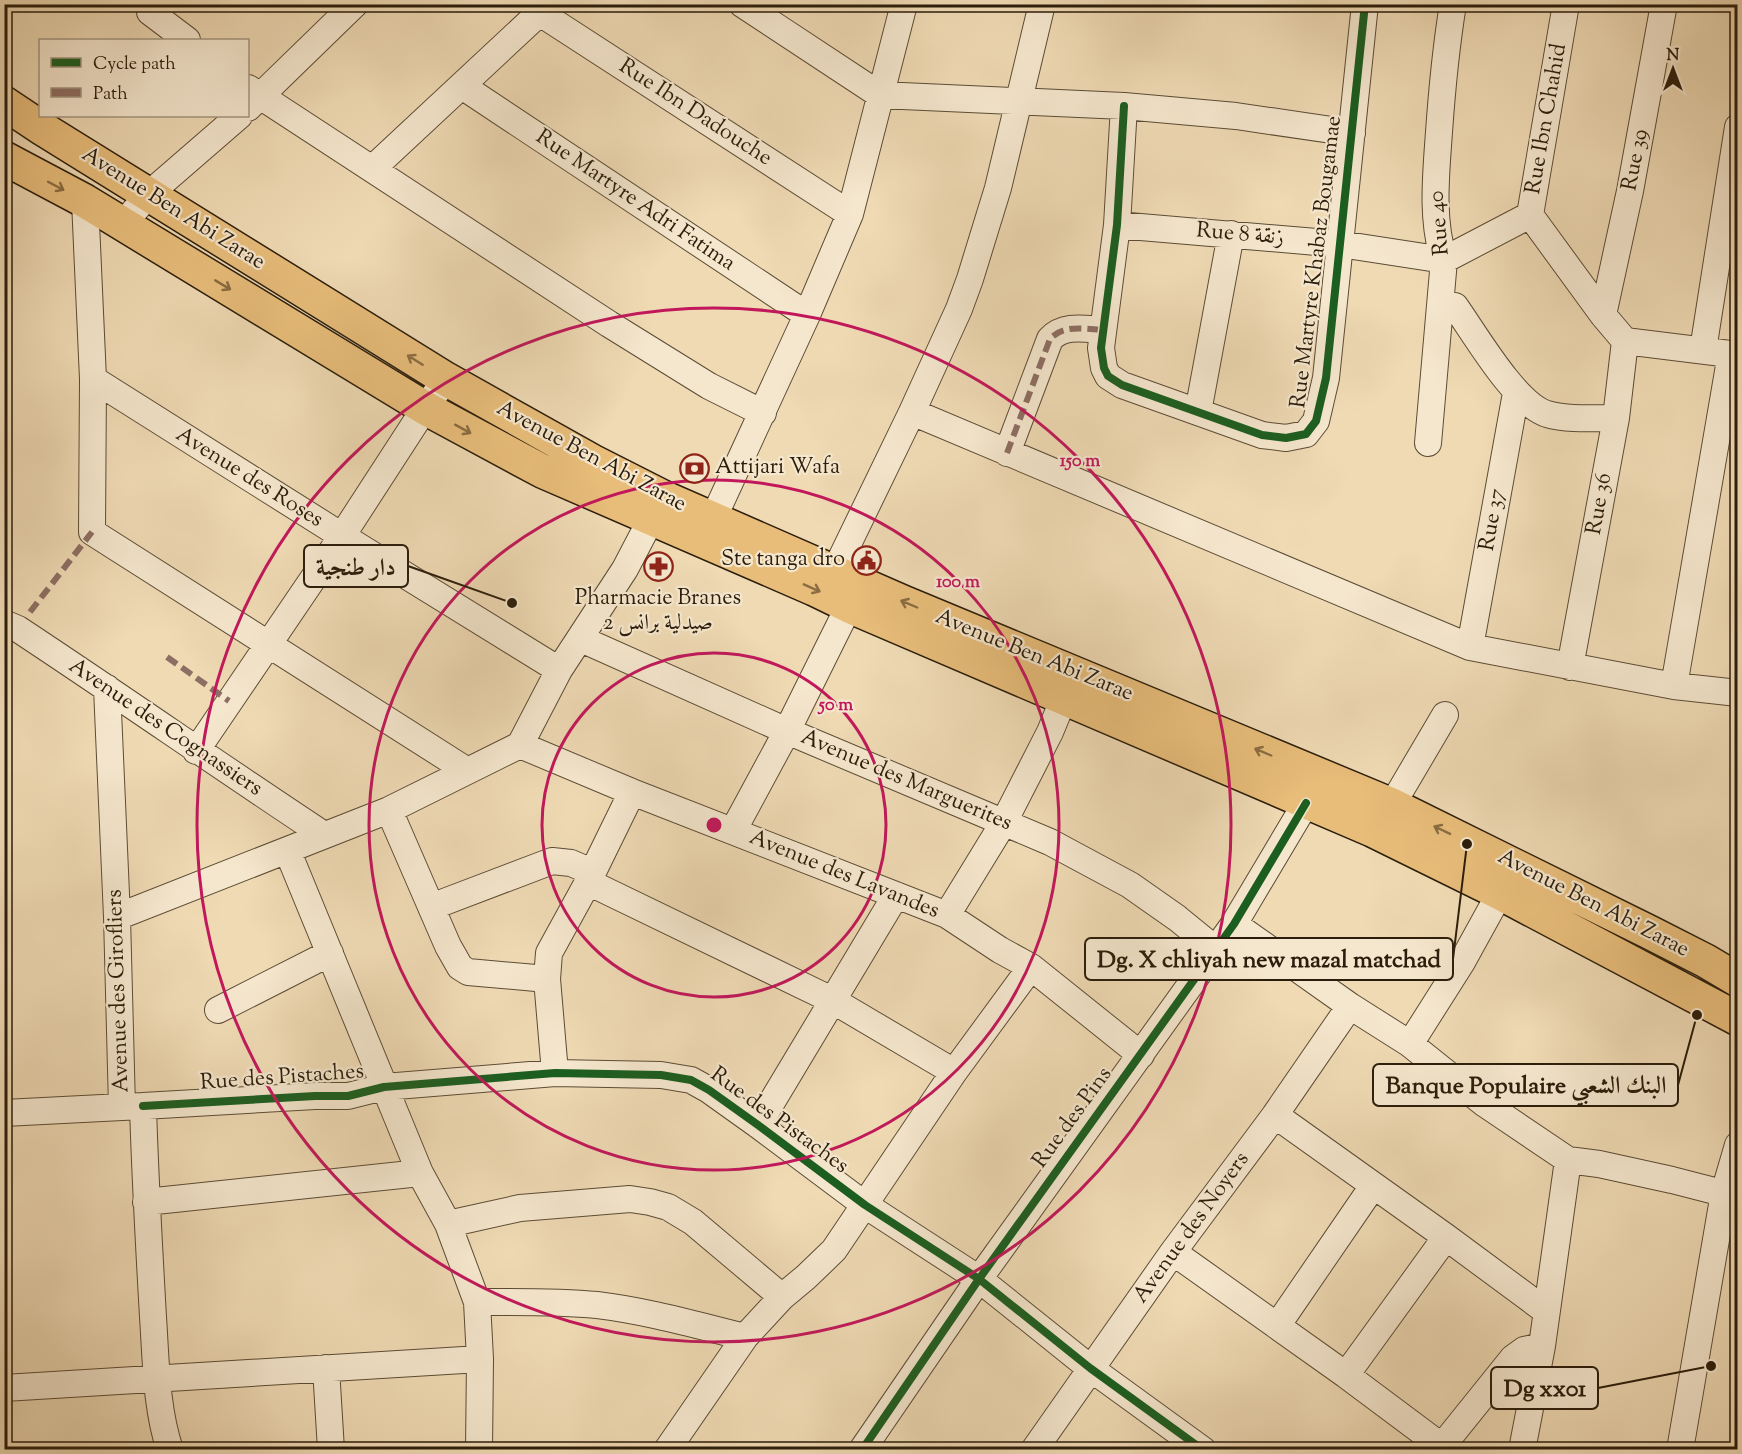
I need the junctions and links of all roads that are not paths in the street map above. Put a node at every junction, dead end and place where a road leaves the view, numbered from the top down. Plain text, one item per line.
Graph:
1 (355, 4) edge
2 (904, 4) edge
3 (1042, 4) edge
4 (1365, 4) edge
5 (1453, 4) edge
6 (1566, 4) edge
7 (1664, 4) edge
8 (153, 8) edge
9 (545, 9) edge
10 (757, 9) edge
11 (186, 39) edge
12 (462, 86) junction
13 (880, 95) junction
14 (251, 98) edge
15 (1019, 100) junction
16 (4, 103) edge
17 (1124, 106) junction
18 (238, 117) edge
19 (1737, 128) edge
20 (1352, 133) junction
21 (4, 158) edge
22 (372, 169) junction
23 (149, 194) junction
24 (85, 201) junction
25 (850, 214) junction
26 (1530, 215) junction
27 (123, 224) junction
28 (1117, 225) junction
29 (1231, 234) junction
30 (1340, 244) junction
31 (1444, 260) junction
32 (1455, 306) dead end
33 (807, 315) junction
34 (1603, 315) junction
35 (1103, 330) junction
36 (1625, 340) junction
37 (1703, 351) junction
38 (1734, 355) edge
39 (93, 379) junction
40 (446, 379) junction
41 (1516, 393) junction
42 (425, 408) junction
43 (912, 412) junction
44 (1198, 412) junction
45 (763, 413) junction
46 (1616, 418) junction
47 (1428, 443) dead end
48 (1007, 453) junction
49 (657, 509) junction
50 (710, 531) junction
51 (342, 536) junction
52 (834, 573) junction
53 (849, 606) junction
54 (4, 623) edge
55 (581, 639) junction
56 (269, 645) junction
57 (1470, 647) junction
58 (1570, 667) junction
59 (559, 670) junction
60 (1674, 686) junction
61 (107, 688) junction
62 (1737, 693) edge
63 (1064, 698) junction
64 (1446, 715) dead end
65 (787, 731) junction
66 (520, 745) junction
67 (196, 751) junction
68 (466, 770) junction
69 (632, 792) junction
70 (1306, 803) junction
71 (1392, 805) junction
72 (389, 810) junction
73 (1004, 822) junction
74 (733, 831) junction
75 (324, 835) junction
76 (288, 852) junction
77 (590, 877) junction
78 (1500, 893) junction
79 (896, 894) junction
80 (431, 907) junction
81 (947, 915) junction
82 (117, 917) junction
83 (1234, 924) junction
84 (1215, 949) junction
85 (330, 953) junction
86 (1031, 967) junction
87 (547, 979) junction
88 (1737, 980) edge
89 (832, 1000) junction
90 (1350, 1006) junction
91 (219, 1010) dead end
92 (1737, 1019) edge
93 (1410, 1044) junction
94 (1142, 1055) junction
95 (954, 1072) junction
96 (555, 1073) junction
97 (384, 1087) junction
98 (133, 1106) junction
99 (4, 1113) edge
100 (1275, 1115) junction
101 (758, 1125) junction
102 (1737, 1145) edge
103 (1568, 1160) junction
104 (420, 1173) junction
105 (1373, 1186) junction
106 (1731, 1195) edge
107 (146, 1202) junction
108 (865, 1205) junction
109 (448, 1224) junction
110 (1446, 1236) junction
111 (1173, 1252) junction
112 (979, 1279) junction
113 (782, 1297) junction
114 (477, 1302) junction
115 (1546, 1311) junction
116 (1277, 1326) junction
117 (745, 1337) junction
118 (1542, 1346) junction
119 (480, 1359) junction
120 (326, 1368) junction
121 (1090, 1368) junction
122 (1346, 1375) junction
123 (157, 1378) junction
124 (4, 1388) edge
125 (1440, 1448) edge
126 (170, 1449) edge
127 (331, 1449) edge
128 (479, 1449) edge
129 (667, 1449) edge
130 (862, 1449) edge
131 (1034, 1449) edge
132 (1203, 1449) edge
133 (1521, 1449) edge
134 (1680, 1449) edge

1 - 14 street
2 - 13 street
3 - 15 street
4 - 20 street, Rue Martyre Khabaz Bougamae
5 - 31 street, Rue 40
6 - 26 street, Rue Ibn Chahid
7 - 34 street, Rue 39
8 - 11 street
9 - 12 street
9 - 25 street, Rue Ibn Dadouche
10 - 13 street
12 - 22 street
12 - 33 street, Rue Martyre Adri Fatima
13 - 15 street
13 - 25 street
14 - 22 street
15 - 17 street
15 - 43 street
16 - 23 main road, Avenue Ben Abi Zarae
17 - 20 street
17 - 28 street, Rue Martyre Khabaz Bougamae
18 - 23 street
19 - 37 street
20 - 30 street, Rue Martyre Khabaz Bougamae
21 -> 24 main road, Avenue Ben Abi Zarae
22 - 45 street
23 - 27 street
40 -> 23 main road, Avenue Ben Abi Zarae
24 - 27 main road, Avenue Ben Abi Zarae
24 - 39 street
25 - 33 street
26 - 31 street
26 - 34 street, Rue Ibn Chahid
27 -> 42 main road, Avenue Ben Abi Zarae
28 - 29 street, Rue 8 زنقة
28 - 35 street, Rue Martyre Khabaz Bougamae
29 - 30 street, Rue 8 زنقة
29 - 44 street
30 - 31 street, Rue 8 زنقة
30 - 44 street, Rue Martyre Khabaz Bougamae
31 - 47 street, Rue 40
32 - 41 street
33 - 45 street
34 - 36 street, Rue Ibn Chahid
35 - 44 street, Rue Martyre Khabaz Bougamae
35 - 48 street
36 - 37 street
36 - 46 street, Rue 36
37 - 38 street
38 - 60 street
39 - 51 street, Avenue des Roses
39 - 56 street
40 - 42 street
40 - 49 main road, Avenue Ben Abi Zarae
41 - 46 street
41 - 57 street, Rue 37
42 -> 49 main road, Avenue Ben Abi Zarae
42 - 51 street
43 - 48 street
43 - 52 street
45 - 50 street
46 - 58 street, Rue 36
48 - 57 street
49 - 50 main road, Avenue Ben Abi Zarae
49 - 55 street
50 - 52 main road, Avenue Ben Abi Zarae
50 -> 53 main road, Avenue Ben Abi Zarae
51 - 56 street
51 - 59 street, Avenue des Roses
71 -> 52 main road, Avenue Ben Abi Zarae
53 - 63 main road, Avenue Ben Abi Zarae
53 - 65 street
54 - 61 street, Avenue des Cognassiers
55 - 59 street
55 - 65 street, Avenue des Marguerites
56 - 67 street
56 - 68 street
57 - 58 street
58 - 60 street
59 - 66 street
60 - 62 street
61 - 67 street, Avenue des Cognassiers
61 - 82 street, Avenue des Girofliers
63 - 70 main road, Avenue Ben Abi Zarae
63 - 73 street
64 - 71 street
65 - 73 street, Avenue des Marguerites
65 - 74 street
66 - 68 street
66 - 69 street, Avenue des Lavandes
67 - 75 street, Avenue des Cognassiers
68 - 72 street
69 - 74 street, Avenue des Lavandes
69 - 77 street
70 - 78 main road, Avenue Ben Abi Zarae
70 - 83 street, Rue des Pins
88 -> 71 main road, Avenue Ben Abi Zarae
72 - 75 street
72 - 80 street
73 - 81 street
73 - 84 street, Avenue des Marguerites
74 - 79 street, Avenue des Lavandes
75 - 76 street
76 - 82 street
76 - 85 street
77 - 80 street
77 - 87 street
77 - 89 street
78 - 92 main road, Avenue Ben Abi Zarae
78 - 93 street
79 - 81 street, Avenue des Lavandes
79 - 89 street
80 - 87 street
81 - 86 street, Avenue des Lavandes
82 - 98 street, Avenue des Girofliers
83 - 84 street, Rue des Pins
83 - 90 street
84 - 94 street, Rue des Pins
85 - 91 street
85 - 97 street
86 - 94 street, Avenue des Lavandes
86 - 95 street
87 - 96 street
89 - 95 street
89 - 101 street
90 - 93 street
90 - 100 street, Avenue des Noyers
93 - 103 street
94 - 112 street, Rue des Pins
95 - 108 street
96 - 97 street, Rue des Pistaches
96 - 101 street, Rue des Pistaches
97 - 98 street, Rue des Pistaches
97 - 104 street
98 - 99 street, Rue des Pistaches
98 - 107 street, Avenue des Girofliers
100 - 105 street
100 - 111 street, Avenue des Noyers
101 - 108 street, Rue des Pistaches
102 - 106 street
103 - 106 street
103 - 115 street
104 - 107 street
104 - 109 street
105 - 110 street
105 - 116 street
106 - 134 street
107 - 123 street, Avenue des Girofliers
108 - 112 street, Rue des Pistaches
108 - 113 street
109 - 113 street
109 - 114 street
110 - 115 street
110 - 122 street
111 - 116 street
111 - 121 street, Avenue des Noyers
112 - 121 street, Rue des Pistaches
112 - 130 street, Rue des Pins
113 - 117 street
114 - 117 street
114 - 119 street
115 - 118 street
116 - 122 street
117 - 129 street
118 - 125 street
118 - 133 street
119 - 120 street
119 - 128 street
120 - 123 street
120 - 127 street
121 - 131 street, Avenue des Noyers
121 - 132 street, Rue des Pistaches
122 - 125 street
123 - 124 street
123 - 126 street, Avenue des Girofliers

